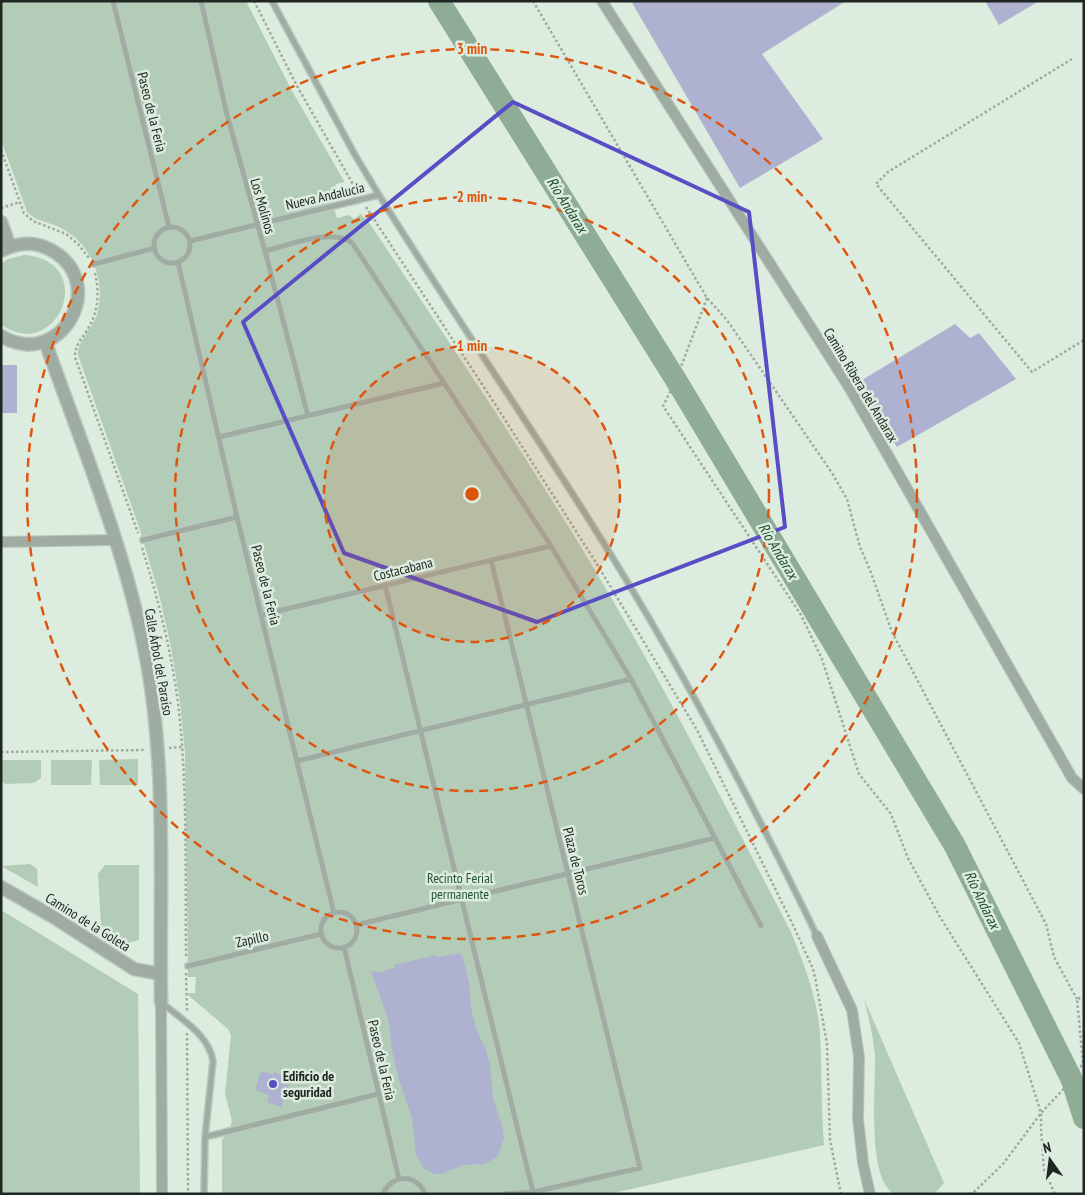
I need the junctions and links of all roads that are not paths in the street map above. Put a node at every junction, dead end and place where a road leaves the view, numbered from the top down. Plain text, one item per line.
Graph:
1 (113, 1) edge
2 (201, 1) edge
3 (272, 1) edge
4 (602, 1) edge
5 (379, 195) junction
6 (1, 222) edge
7 (256, 224) junction
8 (169, 227) junction
9 (190, 240) junction
10 (155, 248) junction
11 (6, 249) edge
12 (265, 251) junction
13 (178, 262) junction
14 (94, 264) dead end
15 (1, 336) edge
16 (45, 342) junction
17 (444, 383) junction
18 (308, 416) junction
19 (219, 437) junction
20 (237, 517) junction
21 (115, 540) junction
22 (143, 540) dead end
23 (1, 542) edge
24 (551, 546) junction
25 (491, 560) junction
26 (385, 585) junction
27 (261, 615) junction
28 (631, 679) junction
29 (527, 704) junction
30 (421, 730) junction
31 (297, 761) junction
32 (1084, 789) edge
33 (715, 838) junction
34 (567, 875) junction
35 (1, 887) edge
36 (462, 900) junction
37 (334, 913) junction
38 (356, 926) junction
39 (761, 926) dead end
40 (321, 934) junction
41 (817, 936) joint
42 (344, 947) junction
43 (188, 966) dead end
44 (161, 974) junction
45 (161, 1002) junction
46 (378, 1094) junction
47 (205, 1137) junction
48 (399, 1179) junction
49 (532, 1192) junction
50 (162, 1194) edge
51 (204, 1194) edge
52 (383, 1194) edge
53 (425, 1194) edge
54 (504, 1194) edge
55 (870, 1194) edge

1 - 8 lane, Paseo de la Feria
2 - 7 lane, Los Molinos
3 - 5 lane
4 - 32 street, Camino Ribera del Andarax
5 - 7 lane, Nueva Andalucía
5 - 41 lane
6 - 11 street
7 - 9 lane, Nueva Andalucía
7 - 12 lane, Los Molinos
8 - 9 lane
8 - 10 lane
9 - 13 lane
10 - 13 lane
10 - 14 lane
11 - 16 street
12 - 17 lane
12 - 18 lane, Los Molinos
13 - 19 lane, Paseo de la Feria
15 - 16 street
16 - 21 street, Calle Árbol del Paraíso
17 - 18 lane
17 - 24 lane
18 - 19 lane
19 - 20 lane, Paseo de la Feria
20 - 22 lane
20 - 27 lane, Paseo de la Feria
21 - 23 street
21 - 44 street, Calle Árbol del Paraíso
24 - 25 lane, Costacabana
24 - 28 lane
25 - 26 lane, Costacabana
25 - 29 lane, Plaza de Toros
26 - 27 lane, Costacabana
26 - 30 lane
27 - 31 lane, Paseo de la Feria
28 - 29 lane
28 - 33 lane
29 - 30 lane
29 - 34 lane, Plaza de Toros
30 - 31 lane
30 - 36 lane
31 - 37 lane, Paseo de la Feria
33 - 34 lane
33 - 39 lane
34 - 36 lane
34 - 49 lane, Plaza de Toros
35 - 44 street, Camino de la Goleta
36 - 38 lane
36 - 49 lane
37 - 38 lane
37 - 40 lane
38 - 42 lane
40 - 42 lane
40 - 43 lane, Zapillo
41 - 55 street
42 - 46 lane, Paseo de la Feria
44 - 45 street, Calle Árbol del Paraíso
45 - 47 lane
45 - 50 street
46 - 47 lane
46 - 48 lane, Paseo de la Feria
47 - 51 lane
48 - 52 lane
48 - 53 lane
49 - 54 lane

